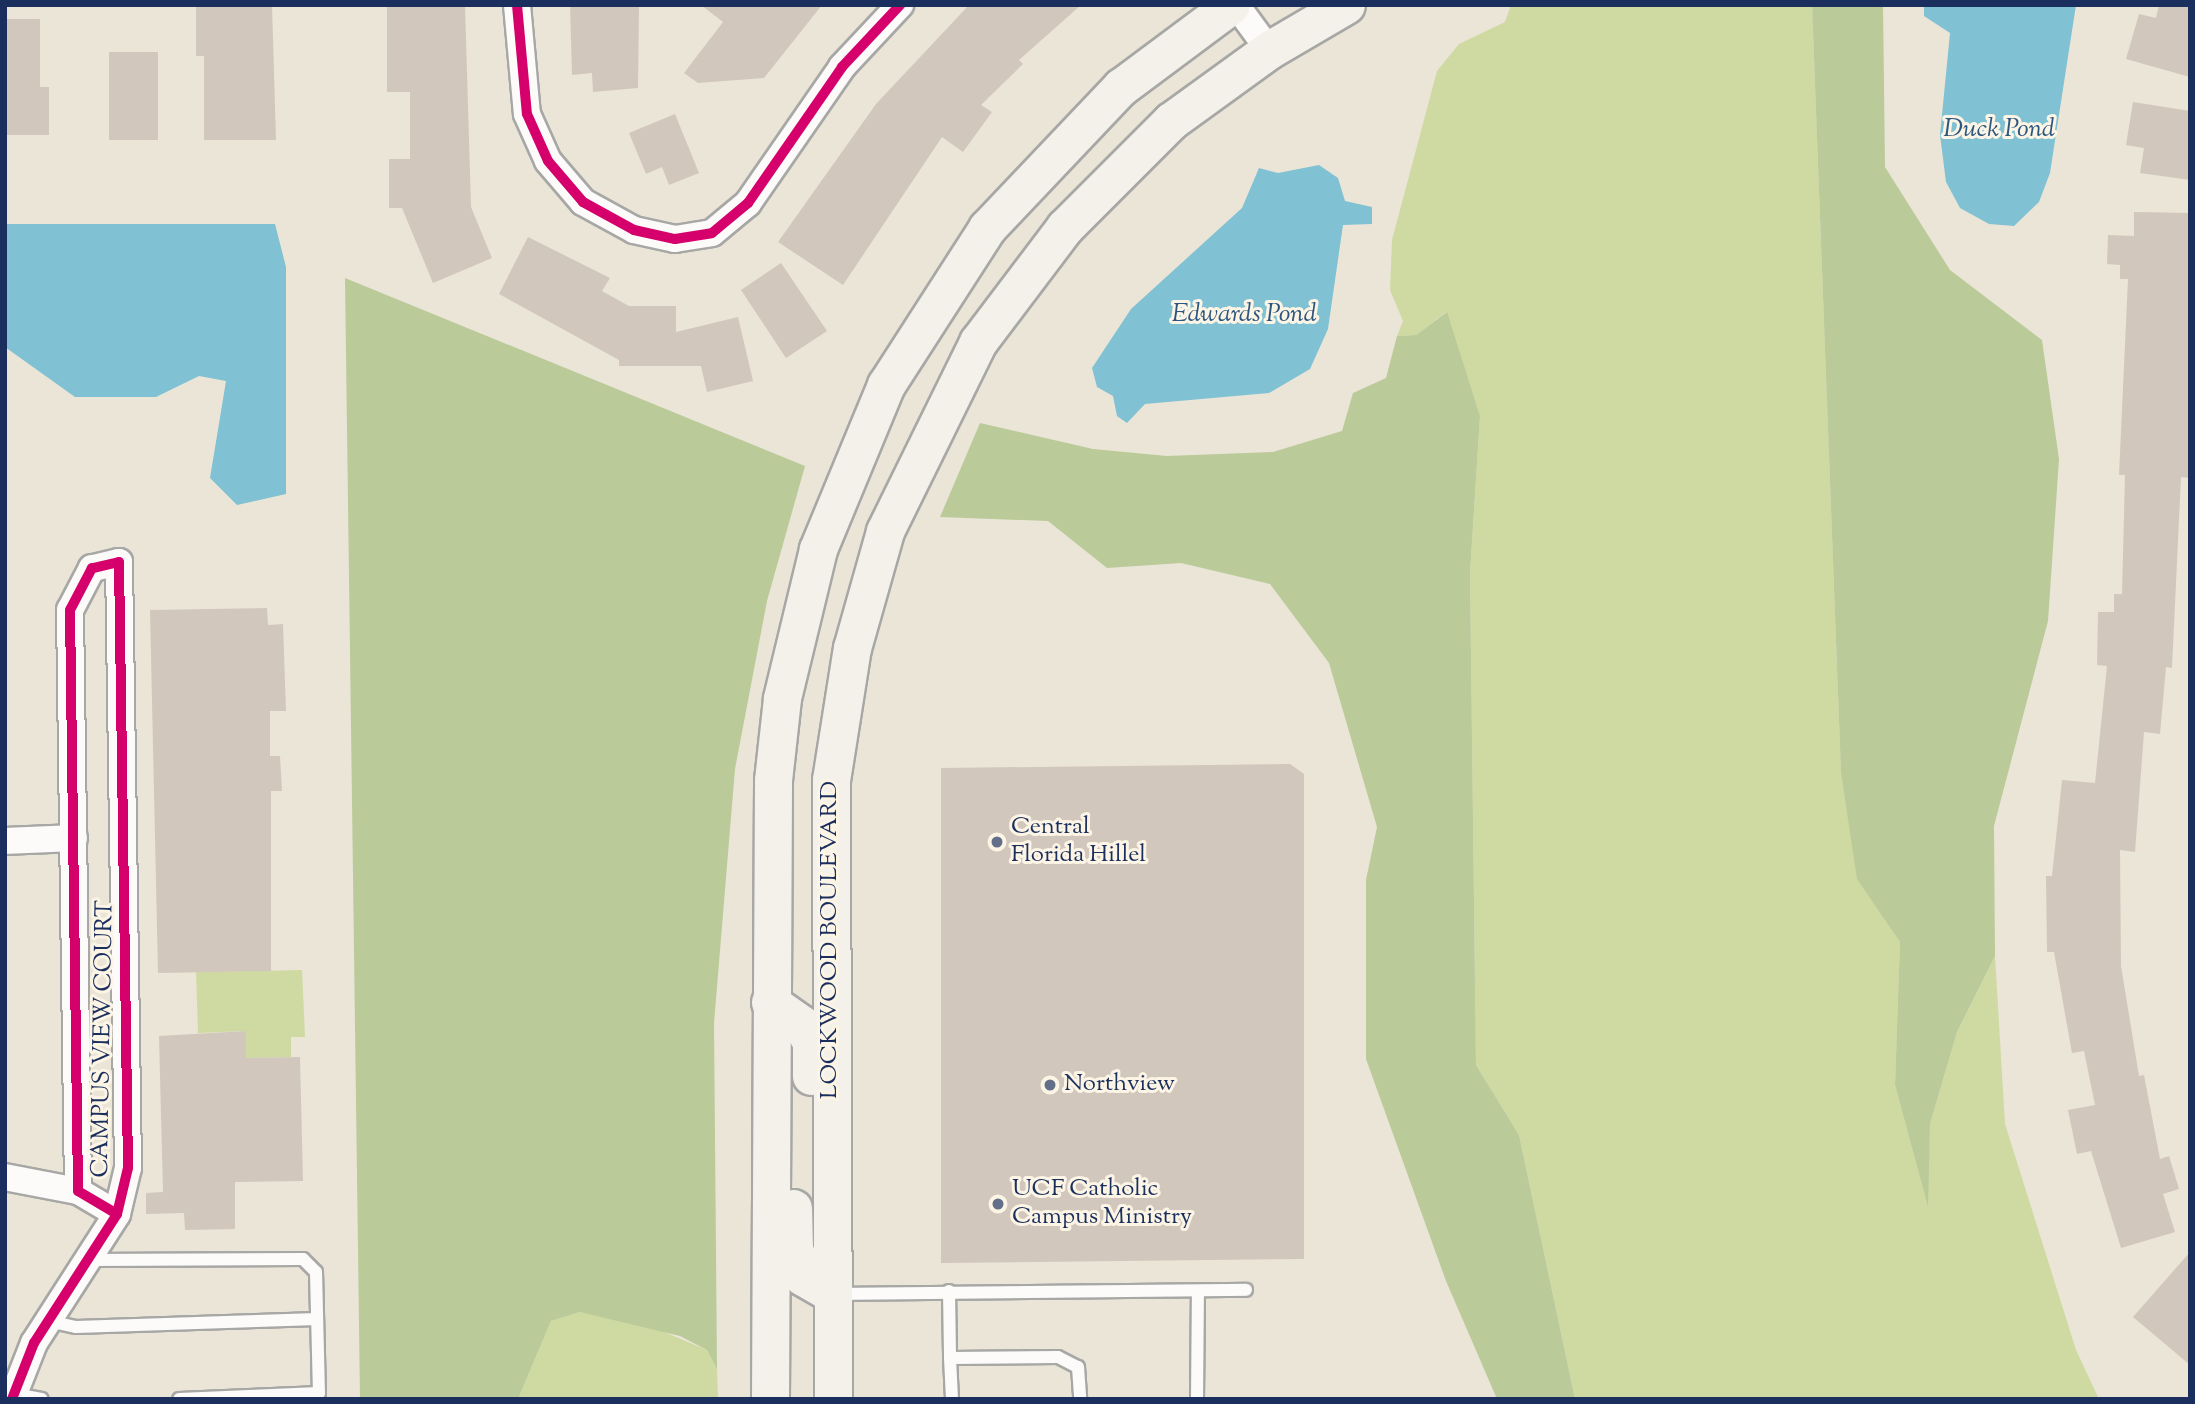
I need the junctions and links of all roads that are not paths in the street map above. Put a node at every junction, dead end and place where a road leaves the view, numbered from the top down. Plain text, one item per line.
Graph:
1 (517, 5) edge
2 (900, 5) edge
3 (1233, 5) edge
4 (1346, 5) edge
5 (1269, 50) junction
6 (795, 634) junction
7 (852, 648) junction
8 (74, 838) junction
9 (5, 841) edge
10 (769, 1002) junction
11 (771, 1075) junction
12 (5, 1177) edge
13 (79, 1191) junction
14 (117, 1214) junction
15 (832, 1224) junction
16 (89, 1260) junction
17 (1246, 1290) dead end
18 (1198, 1291) junction
19 (949, 1292) junction
20 (832, 1294) junction
21 (317, 1319) junction
22 (48, 1321) junction
23 (950, 1358) junction
24 (13, 1396) edge
25 (318, 1396) edge
26 (42, 1399) edge
27 (179, 1399) edge
28 (770, 1399) edge
29 (833, 1399) edge
30 (951, 1399) edge
31 (1080, 1399) edge
32 (1197, 1399) edge

1 - 2 street
3 - 5 street
3 - 6 main road
4 - 5 main road, LOCKWOOD BOULEVARD
5 - 7 main road, LOCKWOOD BOULEVARD
6 - 7 main road
6 - 10 main road
7 - 15 main road, LOCKWOOD BOULEVARD
8 - 9 street
8 - 13 street
8 - 14 street, CAMPUS VIEW COURT
10 - 11 main road
10 - 15 main road
11 - 20 main road
11 - 28 main road
12 - 13 street
13 - 14 street
14 - 16 street, CAMPUS VIEW COURT
15 - 20 main road, LOCKWOOD BOULEVARD
16 - 21 lane
16 - 22 street, CAMPUS VIEW COURT
17 - 18 lane
18 - 19 lane
18 - 32 lane
19 - 20 lane
19 - 23 lane
20 - 29 main road, LOCKWOOD BOULEVARD
21 - 22 lane
21 - 25 lane
22 - 24 street, CAMPUS VIEW COURT
23 - 30 lane
23 - 31 lane
24 - 26 lane
25 - 27 lane

